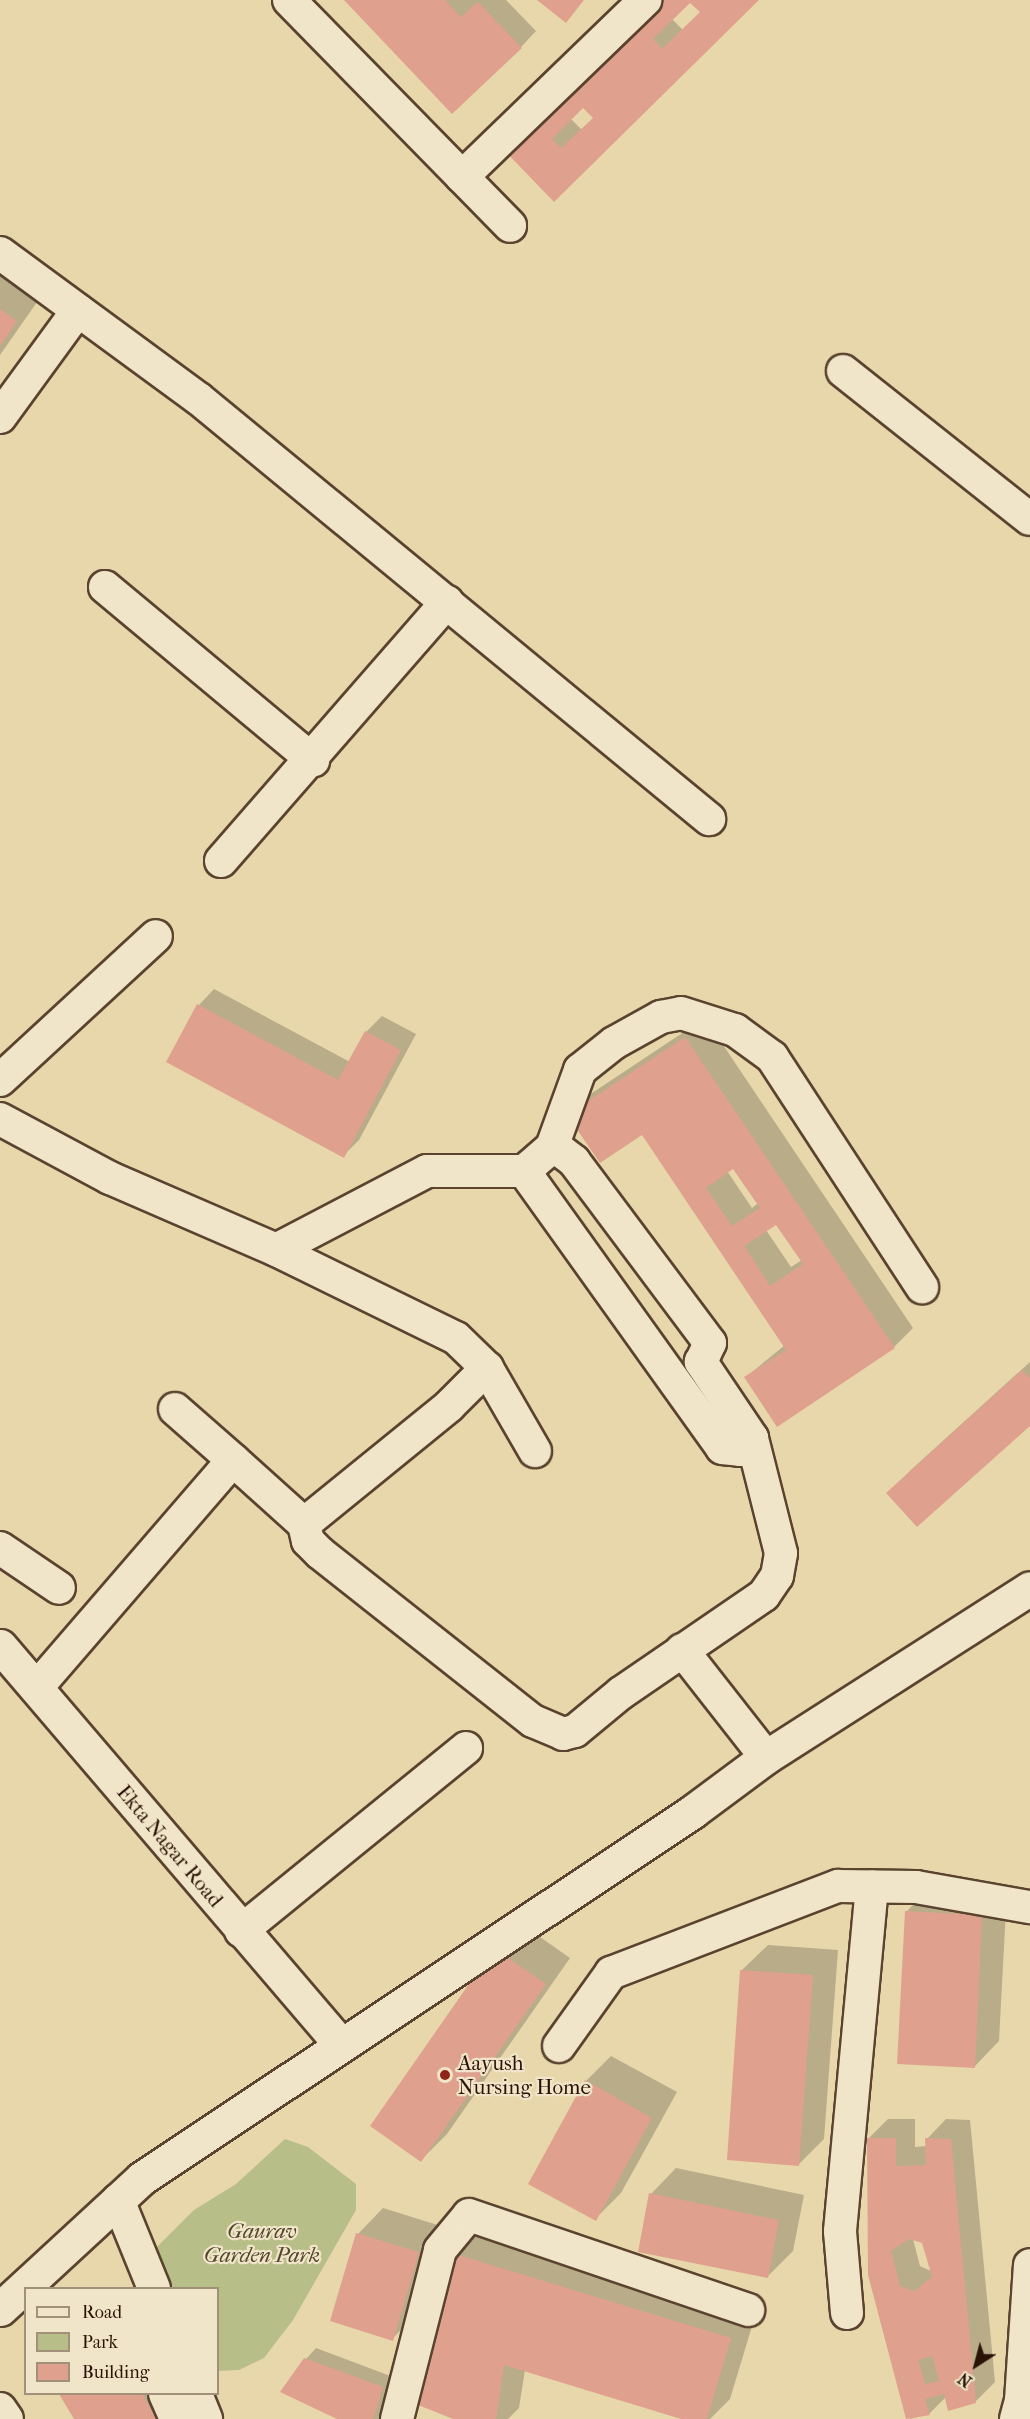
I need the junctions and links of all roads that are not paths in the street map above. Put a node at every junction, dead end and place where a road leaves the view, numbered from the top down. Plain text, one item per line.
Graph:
1 (289, 0) edge
2 (645, 0) edge
3 (462, 177) junction
4 (510, 226) dead end
5 (0, 253) edge
6 (78, 310) junction
7 (843, 371) dead end
8 (0, 417) edge
9 (1030, 519) edge
10 (105, 587) dead end
11 (447, 602) junction
12 (313, 759) junction
13 (709, 819) dead end
14 (220, 861) dead end
15 (156, 936) dead end
16 (0, 1080) edge
17 (0, 1119) edge
18 (552, 1147) junction
19 (524, 1171) junction
20 (276, 1250) junction
21 (922, 1287) dead end
22 (487, 1368) junction
23 (175, 1409) dead end
24 (752, 1438) junction
25 (535, 1451) dead end
26 (233, 1460) junction
27 (304, 1524) junction
28 (0, 1548) edge
29 (59, 1588) dead end
30 (1030, 1588) edge
31 (0, 1646) edge
32 (682, 1650) junction
33 (38, 1686) junction
34 (466, 1748) dead end
35 (766, 1757) junction
36 (872, 1886) junction
37 (1030, 1907) edge
38 (241, 1931) junction
39 (341, 2045) junction
40 (559, 2046) dead end
41 (118, 2200) junction
42 (1030, 2265) edge
43 (153, 2287) edge
44 (3, 2300) edge
45 (748, 2310) dead end
46 (847, 2313) dead end
47 (165, 2395) edge
48 (196, 2395) edge
49 (0, 2409) edge
50 (7, 2419) edge
51 (176, 2419) edge
52 (206, 2419) edge
53 (397, 2419) edge
54 (1016, 2419) edge

1 - 3 street
2 - 3 street
3 - 4 street
5 - 6 street
6 - 8 street
6 - 11 street
7 - 9 street
10 - 12 street
11 - 12 street
11 - 13 street
12 - 14 street
15 - 16 street
17 - 20 street
18 - 19 street
18 - 21 street
18 - 24 street
19 - 20 street
19 - 24 street
20 - 22 street
22 - 25 street
22 - 27 street
23 - 26 street
24 - 32 street
26 - 27 street
26 - 33 street
27 - 32 street
28 - 29 street
30 - 35 street
31 - 33 street, Ekta Nagar Road
32 - 35 street
33 - 38 street, Ekta Nagar Road
34 - 38 street
35 - 39 street
36 - 37 street
36 - 40 street
36 - 46 street
38 - 39 street, Ekta Nagar Road
39 - 41 street
41 - 43 street
41 - 44 street
42 - 54 street
45 - 53 street
47 - 51 street
48 - 52 street
49 - 50 street

